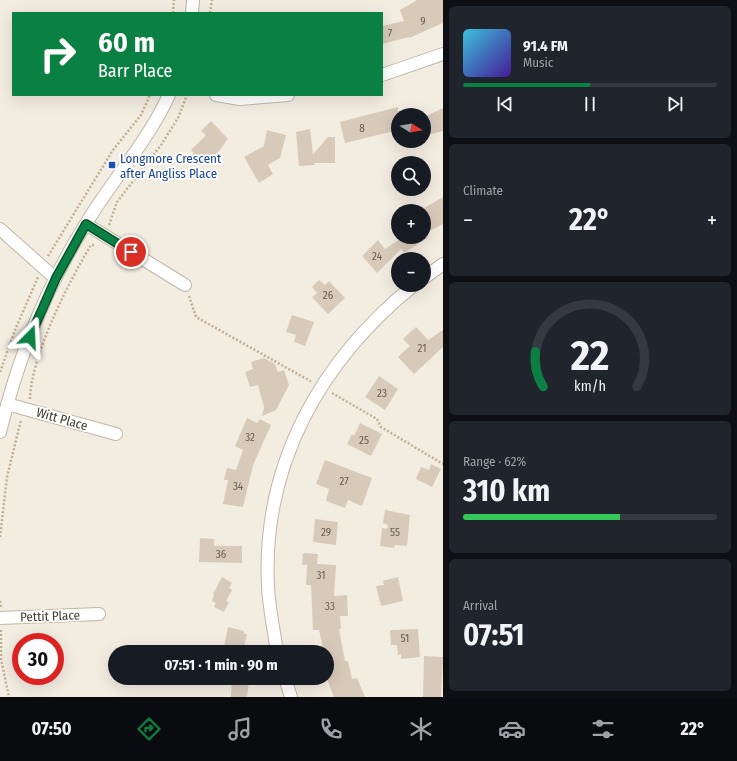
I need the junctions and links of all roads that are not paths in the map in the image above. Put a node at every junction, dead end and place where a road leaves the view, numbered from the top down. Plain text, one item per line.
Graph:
1 (193, 0) edge
2 (192, 12) edge
3 (443, 54) edge
4 (383, 75) edge
5 (168, 96) edge
6 (222, 96) edge
7 (276, 96) edge
8 (86, 224) junction
9 (0, 229) edge
10 (443, 264) edge
11 (431, 273) edge
12 (56, 278) junction
13 (185, 285) road end
14 (406, 292) edge
15 (7, 404) junction
16 (0, 432) edge
17 (116, 434) dead end
18 (99, 614) dead end
19 (0, 623) edge
20 (276, 645) edge
21 (287, 685) edge
22 (291, 697) edge

1 - 2 street
3 - 4 street
5 - 8 street
6 - 7 street
8 - 12 street
8 - 13 street
9 - 12 street
10 - 11 street
12 - 15 street
14 - 20 street
15 - 16 street
15 - 17 street, Witt Place
18 - 19 street, Pettit Place
21 - 22 street

